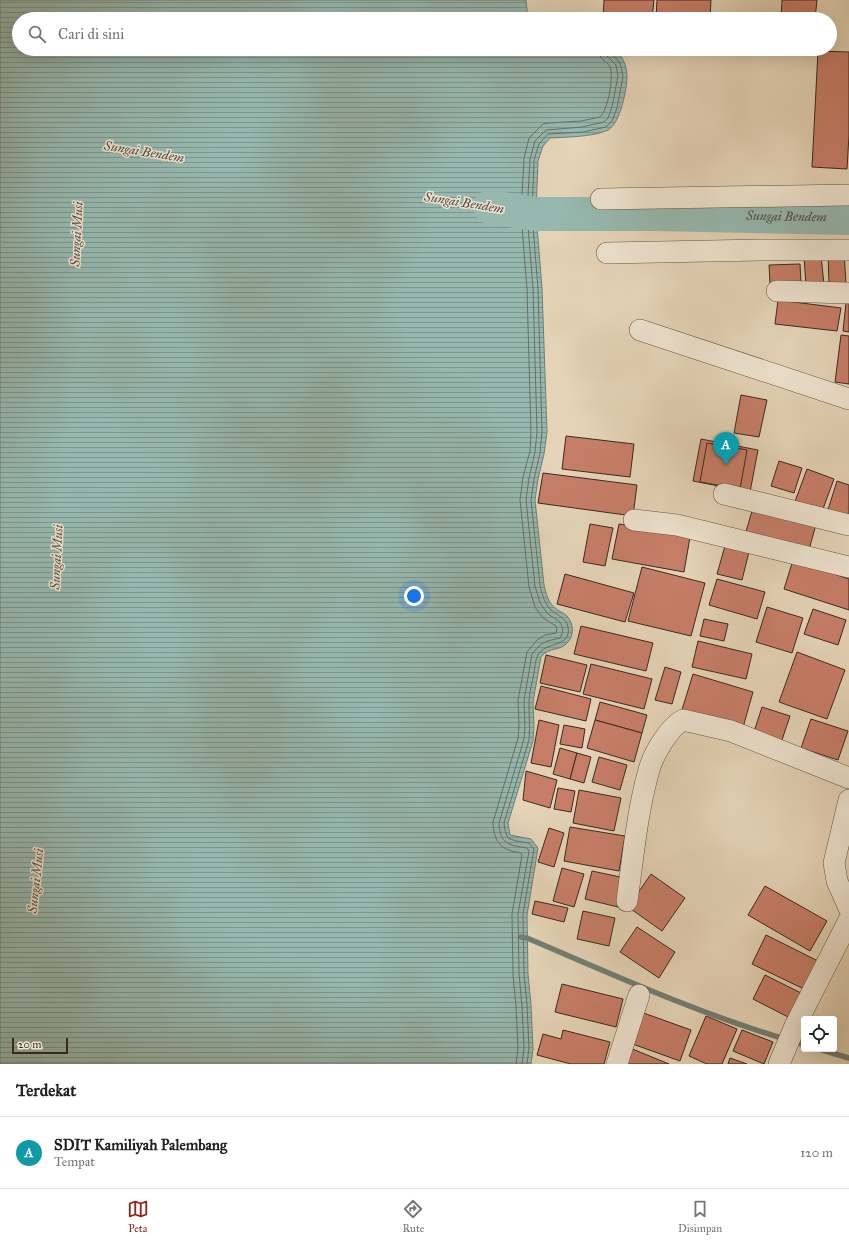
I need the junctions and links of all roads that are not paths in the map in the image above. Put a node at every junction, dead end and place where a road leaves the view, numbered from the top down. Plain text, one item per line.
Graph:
1 (849, 195) edge
2 (601, 199) dead end
3 (849, 250) edge
4 (607, 253) dead end
5 (777, 291) dead end
6 (849, 293) edge
7 (640, 330) dead end
8 (849, 399) edge
9 (724, 494) dead end
10 (634, 520) dead end
11 (849, 525) edge
12 (849, 566) edge
13 (849, 778) edge
14 (849, 800) edge
15 (627, 901) dead end
16 (849, 908) edge
17 (849, 920) edge
18 (639, 995) dead end
19 (781, 1056) edge
20 (616, 1064) edge

1 - 2 street
3 - 4 street
5 - 6 street
7 - 8 street
9 - 11 street
10 - 12 street
13 - 15 street
14 - 16 street
17 - 19 street
18 - 20 street

